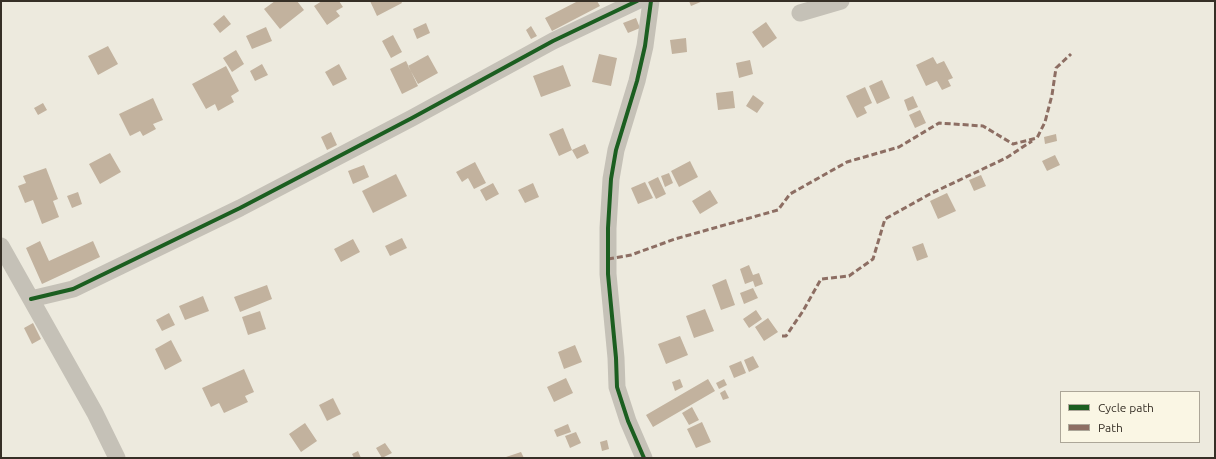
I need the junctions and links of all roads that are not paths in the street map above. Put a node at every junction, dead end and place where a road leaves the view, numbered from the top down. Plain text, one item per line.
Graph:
1 (637, 1) edge
2 (651, 1) edge
3 (841, 1) edge
4 (800, 13) dead end
5 (1, 246) edge
6 (31, 299) junction
7 (117, 458) edge
8 (644, 458) edge

1 - 6 street
2 - 8 street
3 - 4 street
5 - 6 street
6 - 7 street

